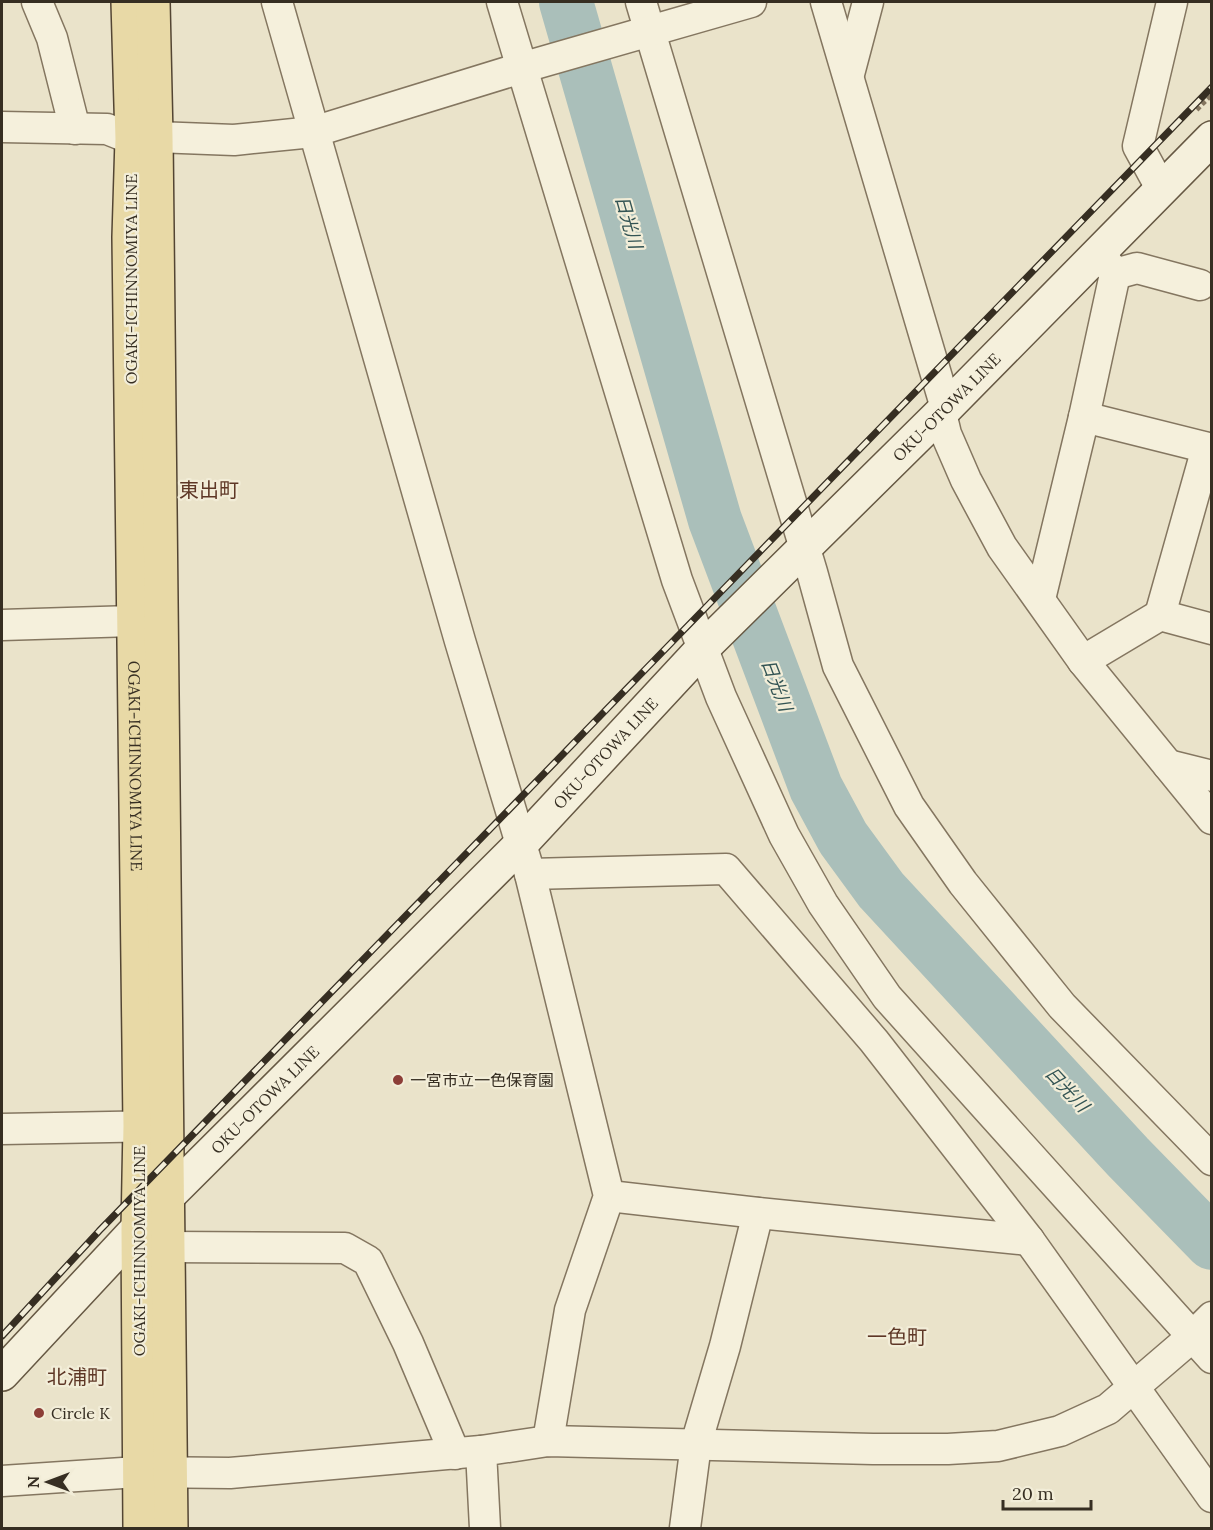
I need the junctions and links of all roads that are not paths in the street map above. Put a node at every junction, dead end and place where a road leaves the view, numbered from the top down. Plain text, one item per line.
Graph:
1 (37, 2) edge
2 (128, 2) edge
3 (153, 2) edge
4 (277, 2) edge
5 (502, 2) edge
6 (642, 2) edge
7 (751, 2) edge
8 (826, 2) edge
9 (868, 2) edge
10 (1172, 2) edge
11 (646, 32) junction
12 (530, 66) junction
13 (849, 74) junction
14 (4, 126) edge
15 (75, 129) junction
16 (313, 132) junction
17 (144, 138) junction
18 (1212, 138) edge
19 (1161, 188) junction
20 (1107, 263) junction
21 (1200, 285) dead end
22 (943, 410) junction
23 (1084, 417) junction
24 (1209, 448) edge
25 (801, 553) junction
26 (1040, 599) junction
27 (1160, 615) junction
28 (147, 623) junction
29 (2, 625) edge
30 (1212, 629) edge
31 (707, 644) junction
32 (1083, 661) junction
33 (1168, 765) junction
34 (1212, 776) edge
35 (1212, 819) edge
36 (526, 859) junction
37 (153, 1126) junction
38 (2, 1129) edge
39 (1212, 1160) edge
40 (609, 1196) junction
41 (167, 1197) junction
42 (758, 1213) junction
43 (138, 1229) junction
44 (1029, 1240) junction
45 (167, 1247) junction
46 (1205, 1334) edge
47 (2, 1374) edge
48 (1135, 1387) junction
49 (548, 1442) junction
50 (696, 1444) junction
51 (468, 1453) junction
52 (138, 1472) junction
53 (171, 1473) junction
54 (2, 1481) edge
55 (1212, 1497) edge
56 (140, 1528) edge
57 (171, 1528) edge
58 (485, 1528) edge
59 (685, 1528) edge

1 - 15 street
2 - 17 main road, OGAKI-ICHINNOMIYA LINE
3 - 17 main road, OGAKI-ICHINNOMIYA LINE
4 - 16 street
5 - 12 street
6 - 11 street
7 - 11 street
8 - 13 street
9 - 13 street
10 - 19 street
11 - 12 street
11 - 25 street
12 - 16 street
12 - 31 street
13 - 22 street
14 - 15 street
15 - 17 street
16 - 17 street
16 - 36 street
17 - 28 main road, OGAKI-ICHINNOMIYA LINE
18 - 19 main road, OKU-OTOWA LINE
19 - 20 main road, OKU-OTOWA LINE
20 - 21 street
20 - 22 main road, OKU-OTOWA LINE
20 - 23 street
22 - 25 main road, OKU-OTOWA LINE
22 - 26 street
23 - 24 street
23 - 26 street
24 - 27 street
25 - 31 main road, OKU-OTOWA LINE
25 - 39 street
26 - 32 street
27 - 30 street
27 - 32 street
28 - 29 street
28 - 37 main road, OGAKI-ICHINNOMIYA LINE
31 - 36 main road, OKU-OTOWA LINE
31 - 46 street
32 - 33 street
33 - 34 street
33 - 35 street
36 - 40 street
36 - 41 main road, OKU-OTOWA LINE
36 - 44 street
37 - 38 street
37 - 41 main road, OGAKI-ICHINNOMIYA LINE
37 - 43 main road, OGAKI-ICHINNOMIYA LINE
40 - 42 street
40 - 49 street
41 - 43 main road, OKU-OTOWA LINE
41 - 45 main road, OGAKI-ICHINNOMIYA LINE
42 - 44 street
42 - 50 street
43 - 47 main road, OKU-OTOWA LINE
43 - 52 main road, OGAKI-ICHINNOMIYA LINE
44 - 48 street
45 - 51 street
45 - 53 main road, OGAKI-ICHINNOMIYA LINE
46 - 48 street
48 - 50 street
48 - 55 street
49 - 50 street
49 - 51 street
50 - 59 street
51 - 53 street
51 - 58 street
52 - 53 street
52 - 54 street
52 - 56 main road, OGAKI-ICHINNOMIYA LINE
53 - 57 main road, OGAKI-ICHINNOMIYA LINE

